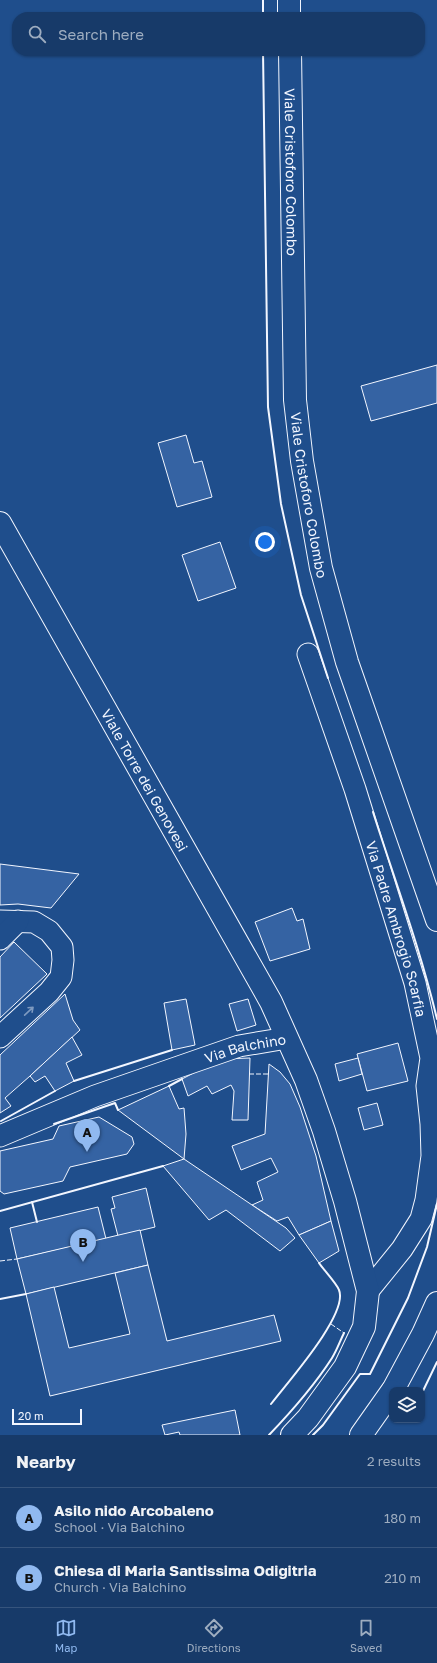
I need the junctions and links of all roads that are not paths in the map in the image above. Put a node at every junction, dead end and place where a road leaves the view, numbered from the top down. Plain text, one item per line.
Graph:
1 (289, 0) edge
2 (290, 12) edge
3 (290, 56) edge
4 (0, 523) edge
5 (308, 654) dead end
6 (437, 920) edge
7 (9, 921) edge
8 (0, 939) edge
9 (0, 1037) edge
10 (287, 1038) junction
11 (0, 1136) edge
12 (368, 1291) junction
13 (437, 1303) edge
14 (394, 1387) edge
15 (389, 1394) edge
16 (292, 1435) edge
17 (362, 1435) edge

1 - 2 main road
3 - 6 main road, Viale Cristoforo Colombo
4 - 10 main road, Viale Torre dei Genovesi
5 - 12 street, Via Padre Ambrogio Scarfia
7 - 8 street
9 -> 7 street
10 - 11 street, Via Balchino
10 - 12 main road, Via Balchino
12 - 16 main road
13 - 14 main road
15 - 17 main road

